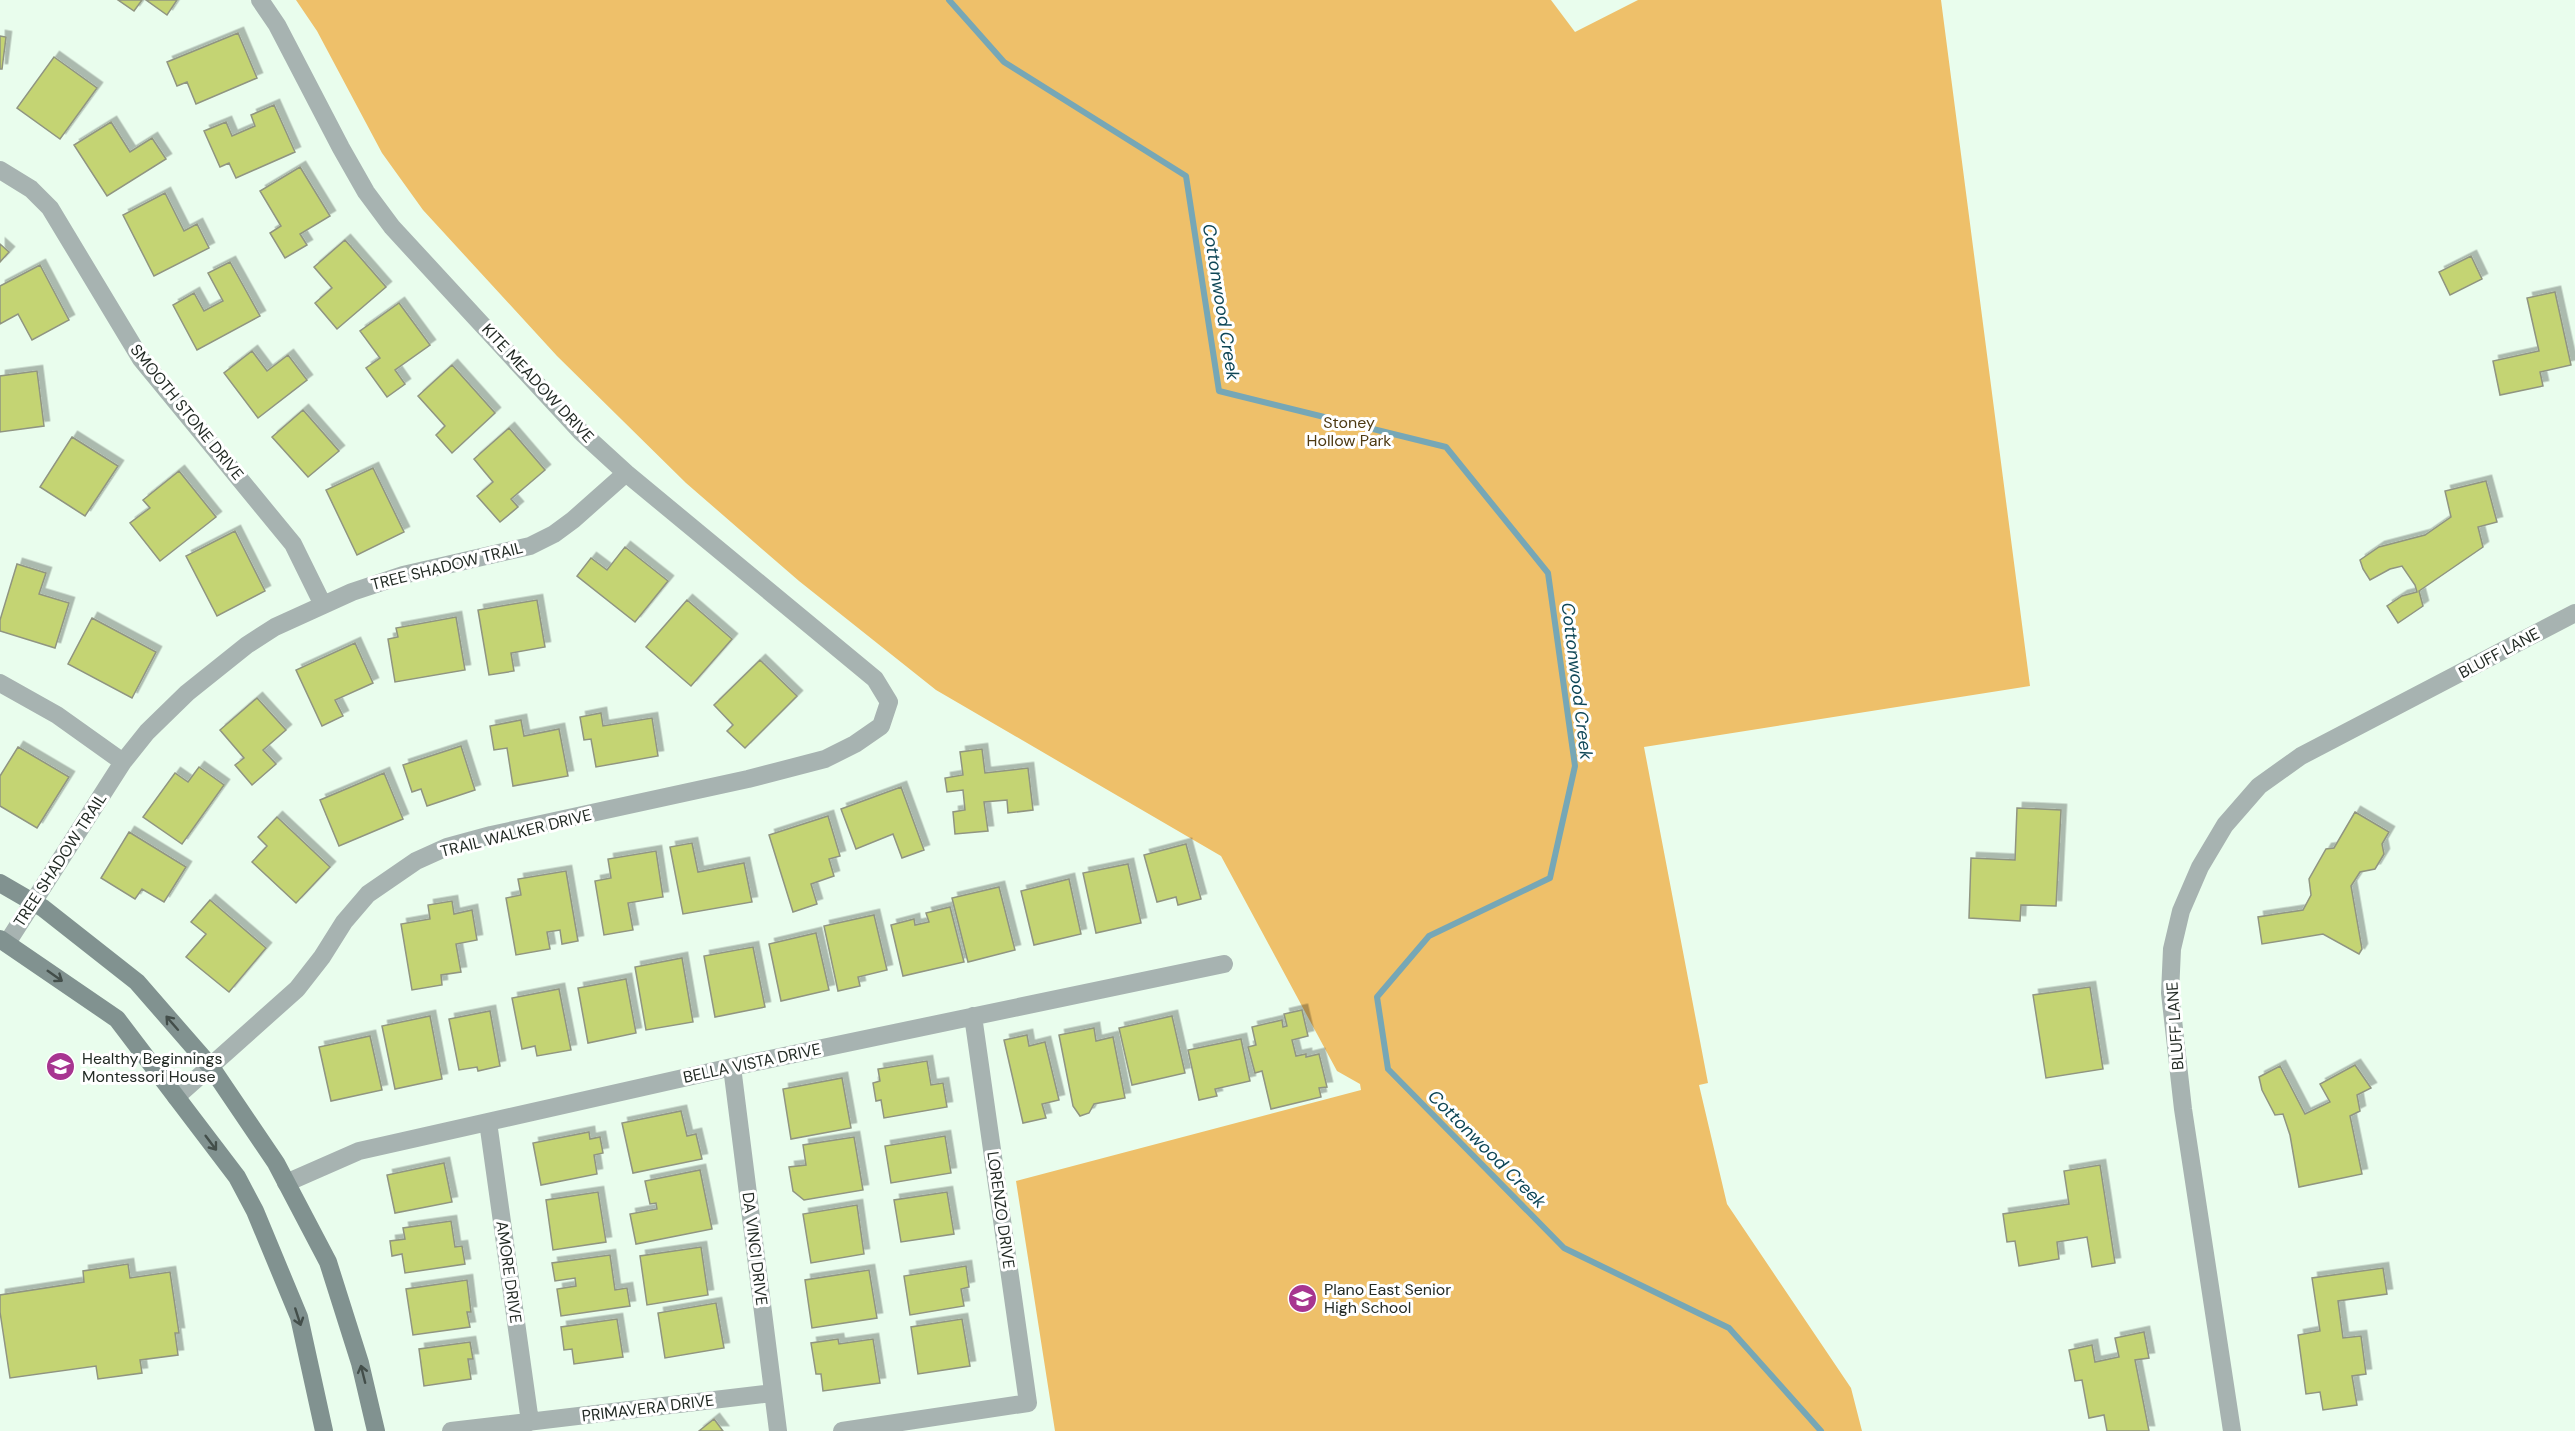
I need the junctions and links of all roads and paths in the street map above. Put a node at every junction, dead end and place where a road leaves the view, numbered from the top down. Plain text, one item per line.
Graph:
1 (260, 0) edge
2 (0, 170) edge
3 (626, 473) junction
4 (323, 605) junction
5 (2575, 613) edge
6 (0, 683) edge
7 (889, 702) joint
8 (123, 762) junction
9 (0, 883) edge
10 (33, 901) junction
11 (4, 941) edge
12 (1224, 964) dead end
13 (973, 1016) junction
14 (211, 1067) junction
15 (732, 1067) junction
16 (176, 1097) junction
17 (488, 1122) junction
18 (286, 1183) junction
19 (773, 1393) junction
20 (530, 1422) junction
21 (324, 1431) edge
22 (376, 1431) edge
23 (451, 1431) edge
24 (778, 1431) edge
25 (842, 1431) edge
26 (2232, 1431) edge

1 - 3 street, KITE MEADOW DRIVE
2 - 4 street, SMOOTH STONE DRIVE
3 - 4 street, TREE SHADOW TRAIL
3 - 7 street, KITE MEADOW DRIVE
4 - 8 street, TREE SHADOW TRAIL
5 - 26 street, BLUFF LANE
6 - 8 street
7 - 14 street, TRAIL WALKER DRIVE
8 - 10 street, TREE SHADOW TRAIL
9 - 10 main road
10 - 11 street, TREE SHADOW TRAIL
14 -> 10 main road
11 -> 16 main road
12 - 13 street, BELLA VISTA DRIVE
13 - 15 street, BELLA VISTA DRIVE
13 - 25 street, LORENZO DRIVE
14 - 16 street, TRAIL WALKER DRIVE
14 - 18 main road
15 - 17 street, BELLA VISTA DRIVE
15 - 19 street, DA VINCI DRIVE
16 -> 21 main road
17 - 18 street, BELLA VISTA DRIVE
17 - 20 street, AMORE DRIVE
22 -> 18 main road
19 - 20 street, PRIMAVERA DRIVE
19 - 24 street, DA VINCI DRIVE
20 - 23 street, PRIMAVERA DRIVE

